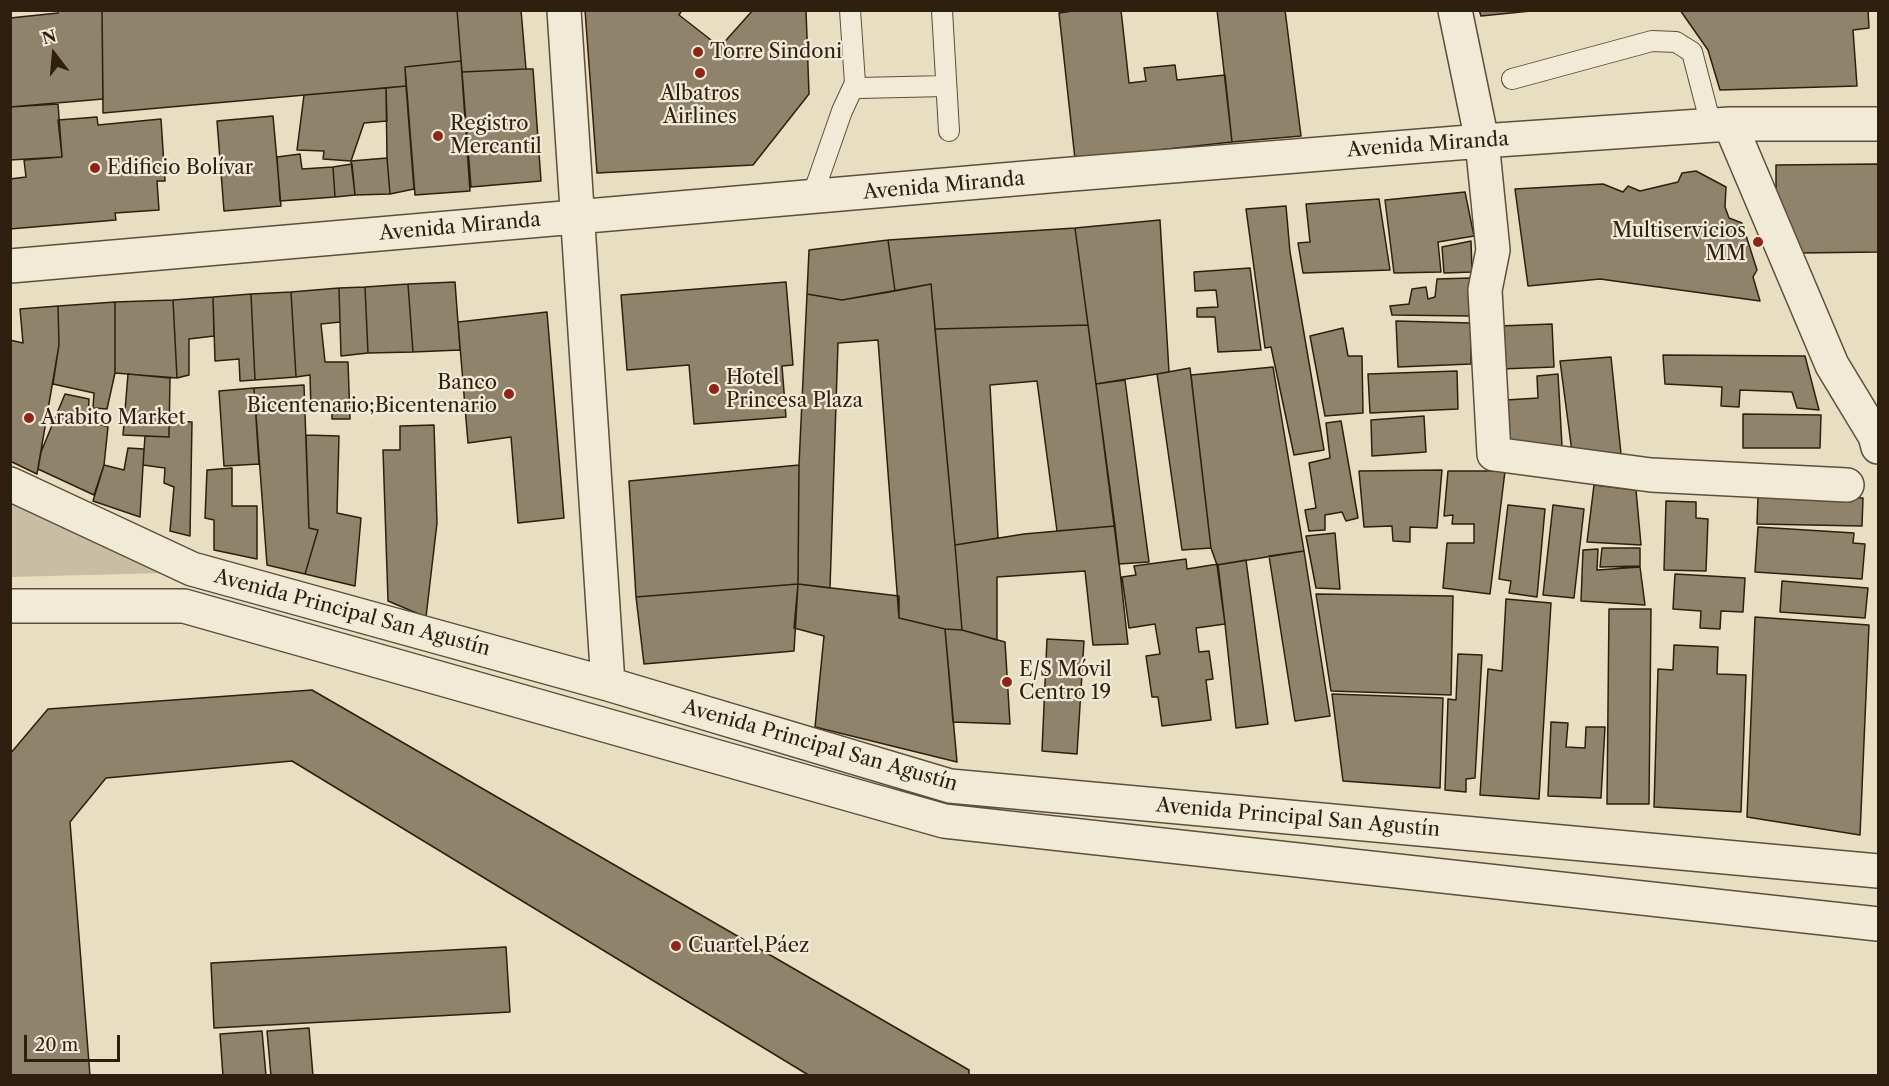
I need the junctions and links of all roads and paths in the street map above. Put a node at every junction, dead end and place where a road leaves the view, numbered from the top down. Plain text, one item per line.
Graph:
1 (564, 10) edge
2 (850, 10) edge
3 (942, 10) edge
4 (1455, 10) edge
5 (1512, 79) dead end
6 (855, 82) junction
7 (946, 86) junction
8 (1878, 124) edge
9 (1721, 125) junction
10 (949, 131) dead end
11 (1482, 141) junction
12 (812, 197) junction
13 (579, 217) junction
14 (10, 266) edge
15 (1878, 447) edge
16 (10, 484) edge
17 (1847, 485) dead end
18 (192, 569) junction
19 (10, 606) edge
20 (184, 606) junction
21 (608, 684) junction
22 (798, 741) junction
23 (788, 776) junction
24 (1390, 827) junction
25 (1609, 847) junction
26 (1878, 865) edge
27 (1385, 869) junction
28 (1607, 894) junction
29 (1876, 924) edge

1 - 13 street
2 - 6 lane
3 - 7 lane
4 - 11 street
5 - 9 lane
6 - 7 lane
6 - 12 lane
7 - 10 lane
8 - 9 street, Avenida Miranda
9 - 11 street, Avenida Miranda
9 - 15 street
11 - 12 street, Avenida Miranda
11 - 17 street
12 - 13 street, Avenida Miranda
13 - 14 street, Avenida Miranda
13 - 21 street
16 - 18 street, Avenida Principal San Agustín
18 - 20 street
18 - 21 street, Avenida Principal San Agustín
19 - 20 street, Avenida Principal San Agustín
20 - 23 street, Avenida Principal San Agustín
21 - 22 street, Avenida Principal San Agustín
22 - 23 street
22 - 24 street, Avenida Principal San Agustín
23 - 27 street, Avenida Principal San Agustín
24 - 25 street, Avenida Principal San Agustín
24 - 27 street
25 - 26 street, Avenida Principal San Agustín
25 - 28 street
26 - 29 street
27 - 28 street, Avenida Principal San Agustín
28 - 29 street, Avenida Principal San Agustín

